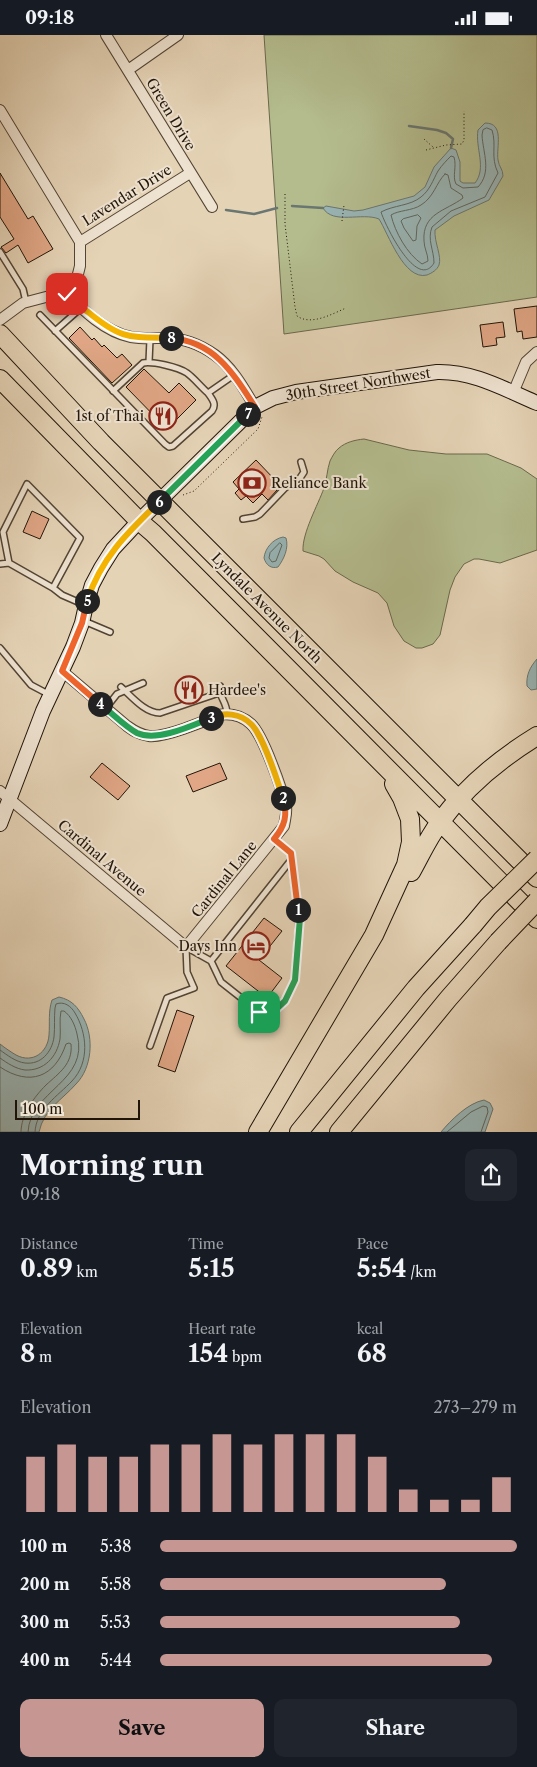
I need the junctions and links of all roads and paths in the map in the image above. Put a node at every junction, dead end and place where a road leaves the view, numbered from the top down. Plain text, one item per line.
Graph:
1 (106, 35) edge
2 (178, 35) edge
3 (128, 69) junction
4 (0, 110) edge
5 (464, 111) dead end
6 (424, 139) dead end
7 (434, 148) junction
8 (426, 149) dead end
9 (190, 173) junction
10 (285, 193) dead end
11 (344, 205) dead end
12 (212, 207) dead end
13 (342, 221) dead end
14 (80, 241) junction
15 (0, 252) edge
16 (65, 293) junction
17 (26, 302) junction
18 (82, 307) junction
19 (346, 308) dead end
20 (40, 315) dead end
21 (0, 320) edge
22 (55, 331) junction
23 (0, 334) edge
24 (150, 339) junction
25 (537, 352) edge
26 (150, 362) junction
27 (234, 375) junction
28 (0, 379) edge
29 (113, 391) junction
30 (208, 393) junction
31 (513, 393) junction
32 (537, 403) edge
33 (257, 405) junction
34 (301, 462) dead end
35 (183, 495) dead end
36 (160, 501) junction
37 (243, 519) dead end
38 (139, 521) junction
39 (10, 563) junction
40 (0, 564) edge
41 (53, 588) junction
42 (86, 605) junction
43 (83, 621) junction
44 (110, 632) dead end
45 (0, 648) edge
46 (62, 671) junction
47 (142, 683) dead end
48 (220, 686) dead end
49 (123, 689) junction
50 (220, 693) junction
51 (50, 695) junction
52 (106, 708) junction
53 (227, 714) junction
54 (537, 736) edge
55 (370, 751) junction
56 (5, 795) edge
57 (459, 799) junction
58 (440, 822) junction
59 (0, 824) edge
60 (274, 839) junction
61 (537, 859) edge
62 (291, 860) junction
63 (537, 878) edge
64 (537, 901) edge
65 (537, 911) edge
66 (537, 919) edge
67 (374, 935) junction
68 (498, 942) junction
69 (186, 947) junction
70 (211, 961) junction
71 (150, 1046) dead end
72 (258, 1132) edge
73 (299, 1132) edge
74 (339, 1132) edge

1 - 3 street, Green Drive
2 - 3 street
3 - 9 street, Green Drive
4 - 14 street
5 - 7 path
6 - 7 path
7 - 8 path
9 - 12 street, Green Drive
9 - 14 street, Lavendar Drive
10 - 19 path
11 - 13 path
14 - 16 street
15 - 17 lane
16 - 17 street
16 - 18 street
17 - 21 street
18 - 22 lane
18 - 24 street
20 - 22 lane
22 - 29 lane
23 - 36 highway, Lyndale Avenue North
24 - 26 lane
24 - 27 street
25 - 31 street
26 - 29 lane
26 - 30 lane
27 - 30 lane
27 - 33 street
28 - 38 highway, Lyndale Avenue North
29 - 30 lane
31 - 32 street, 30th Street Northwest
31 - 33 street, 30th Street Northwest
33 - 35 path
33 - 36 street, 30th Street Northwest
34 - 37 lane
36 - 38 street, 30th Street Northwest
36 - 57 highway, Lyndale Avenue North
38 - 42 street, 30th Street Northwest
38 - 55 highway, Lyndale Avenue North
39 - 40 lane
39 - 41 lane
39 - 41 lane
41 - 42 lane
42 - 43 street, 30th Street Northwest
43 - 44 lane
43 - 46 street, 30th Street Northwest
45 - 51 lane
46 - 51 street, 30th Street Northwest
46 - 52 street
47 - 49 lane
48 - 50 lane
49 - 50 lane
49 - 52 lane
50 - 53 lane
51 - 56 street, 30th Street Northwest
52 - 53 street
53 - 60 street, Cardinal Lane
54 - 57 highway
55 - 58 highway, Lyndale Avenue North
55 - 67 highway
56 - 59 street, 30th Street Northwest
56 - 69 street, Cardinal Avenue
57 - 58 highway
57 - 63 highway, Lyndale Avenue North
58 - 66 highway, Lyndale Avenue North
58 - 67 highway
60 - 62 lane
60 - 69 street, Cardinal Lane
61 - 73 highway, bridge
62 - 70 lane
62 - 70 lane
64 - 68 highway, bridge
65 - 68 highway, bridge
67 - 72 highway
68 - 74 highway
69 - 70 lane
69 - 71 lane

